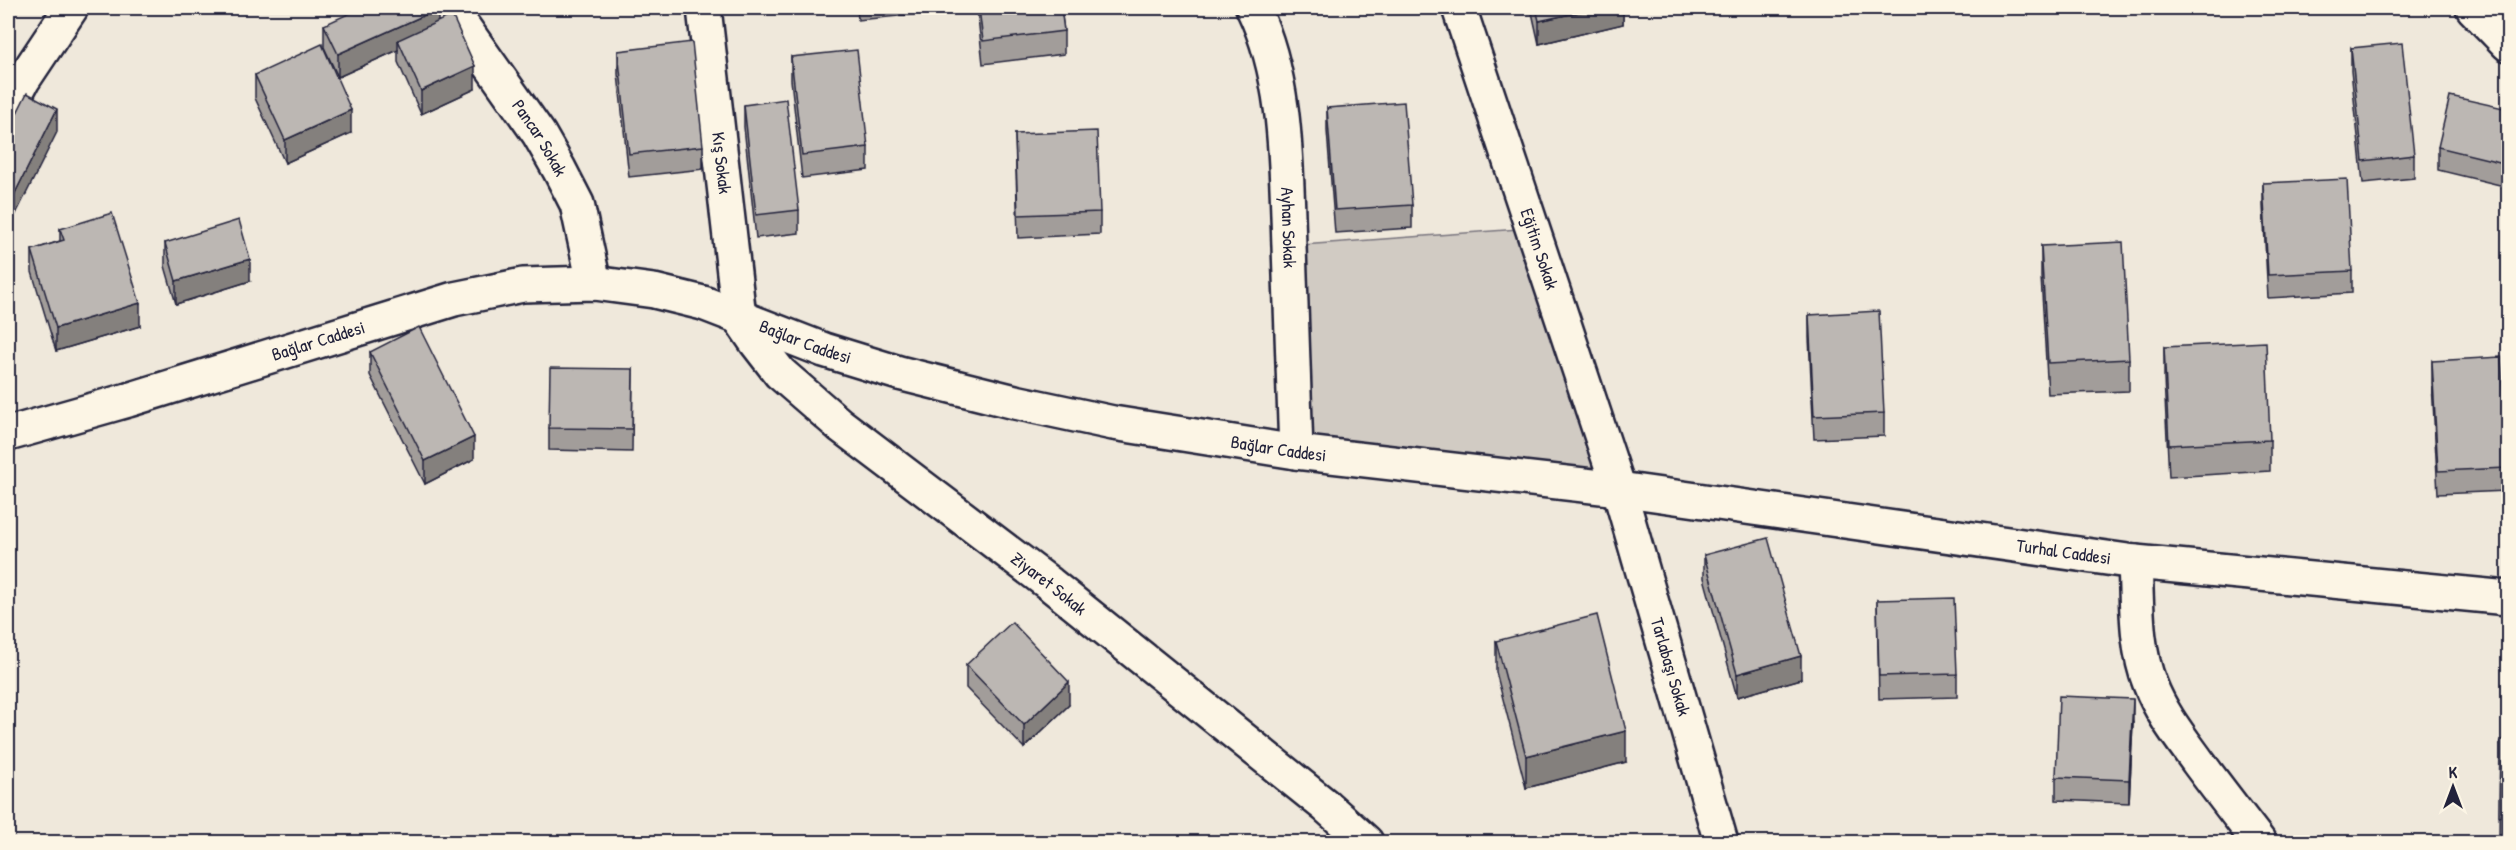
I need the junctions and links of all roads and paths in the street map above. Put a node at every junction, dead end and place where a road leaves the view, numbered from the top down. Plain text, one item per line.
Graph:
1 (71, 8) edge
2 (450, 8) edge
3 (704, 8) edge
4 (1253, 8) edge
5 (1459, 8) edge
6 (2473, 8) edge
7 (2508, 44) edge
8 (8, 108) edge
9 (594, 283) junction
10 (739, 317) junction
11 (8, 434) edge
12 (1296, 452) junction
13 (1619, 489) junction
14 (2135, 562) junction
15 (2508, 598) edge
16 (1366, 843) edge
17 (1721, 843) edge
18 (2259, 843) edge

1 - 8 street
2 - 9 street, Pancar Sokak
3 - 10 street, Kış Sokak
4 - 12 street, Ayhan Sokak
5 - 13 street, Eğitim Sokak
6 - 7 street
9 - 10 street, Bağlar Caddesi
9 - 11 street, Bağlar Caddesi
10 - 12 street, Bağlar Caddesi
10 - 16 street, Ziyaret Sokak
12 - 13 street, Bağlar Caddesi
13 - 14 street, Turhal Caddesi
13 - 17 street, Tarlabaşı Sokak
14 - 15 street, Turhal Caddesi
14 - 18 street

